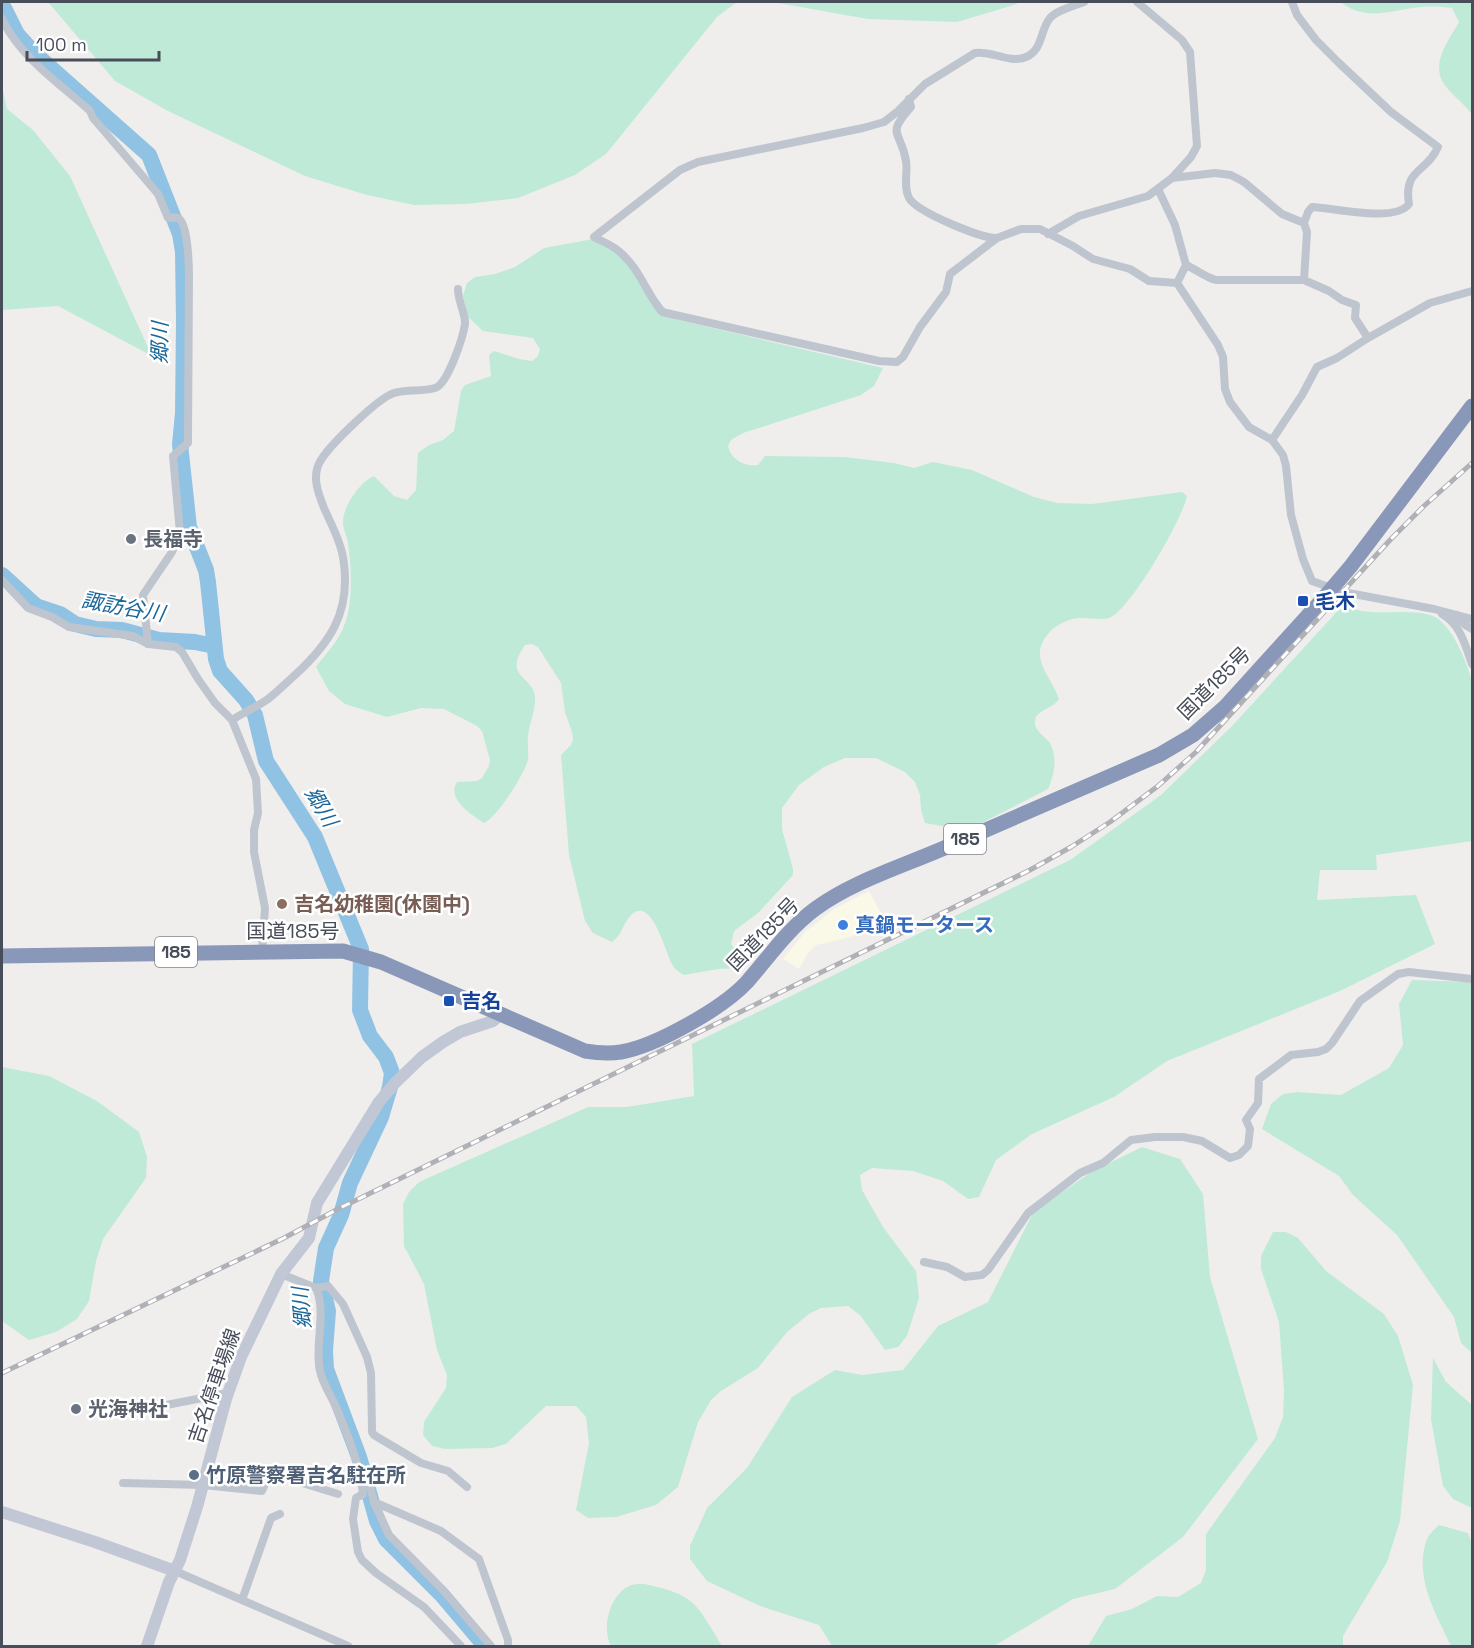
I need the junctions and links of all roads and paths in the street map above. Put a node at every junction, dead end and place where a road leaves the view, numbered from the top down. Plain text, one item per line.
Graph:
1 (1084, 2) edge
2 (1137, 2) edge
3 (1292, 2) edge
4 (2, 19) edge
5 (909, 99) junction
6 (1172, 178) junction
7 (1158, 189) junction
8 (1304, 223) junction
9 (1048, 234) junction
10 (997, 238) junction
11 (1186, 265) junction
12 (1304, 280) junction
13 (1177, 283) junction
14 (458, 289) dead end
15 (1473, 291) edge
16 (1368, 338) junction
17 (1473, 406) edge
18 (1272, 440) junction
19 (2, 580) edge
20 (1331, 589) junction
21 (1434, 609) junction
22 (1457, 615) junction
23 (1473, 619) edge
24 (1473, 628) edge
25 (147, 639) junction
26 (1473, 664) edge
27 (232, 720) junction
28 (262, 951) junction
29 (2, 956) edge
30 (1473, 979) edge
31 (500, 1015) junction
32 (924, 1262) dead end
33 (281, 1274) junction
34 (320, 1287) junction
35 (228, 1393) junction
36 (120, 1414) dead end
37 (361, 1471) junction
38 (123, 1483) dead end
39 (203, 1485) junction
40 (467, 1487) dead end
41 (338, 1494) dead end
42 (374, 1502) junction
43 (2, 1512) edge
44 (280, 1514) dead end
45 (175, 1571) junction
46 (242, 1600) junction
47 (329, 1643) edge
48 (147, 1647) edge
49 (348, 1647) edge
50 (461, 1647) edge
51 (491, 1647) edge
52 (508, 1647) edge

1 - 5 street
2 - 6 street
3 - 8 street
4 - 25 street
5 - 10 street
5 - 10 street
6 - 7 street
6 - 8 street
7 - 9 street
7 - 11 street
8 - 12 street
9 - 10 street
9 - 13 street
11 - 12 street
11 - 13 street
12 - 16 street
13 - 18 street
14 - 27 street
15 - 16 street
16 - 18 street
17 - 20 highway, 国道185号 / 185
18 - 20 street
19 - 25 street
20 - 21 street
20 - 31 highway, 国道185号 / 185
21 - 22 street
21 - 26 street
22 - 23 street
22 - 24 street
25 - 27 street
27 - 28 street
28 - 29 highway, 国道185号 / 185
28 - 31 highway, 国道185号 / 185
30 - 32 street
31 - 33 main road, 吉名停車場線
33 - 34 street
33 - 35 main road, 吉名停車場線
34 - 37 street
34 - 40 street
35 - 36 street
35 - 39 main road, 吉名停車場線
37 - 42 street
37 - 50 street
38 - 39 street
39 - 41 street
39 - 45 main road, 吉名停車場線
42 - 51 street
42 - 52 street
43 - 45 main road
44 - 46 street
45 - 46 street
45 - 48 main road, 吉名停車場線
46 - 47 street
47 - 49 street

